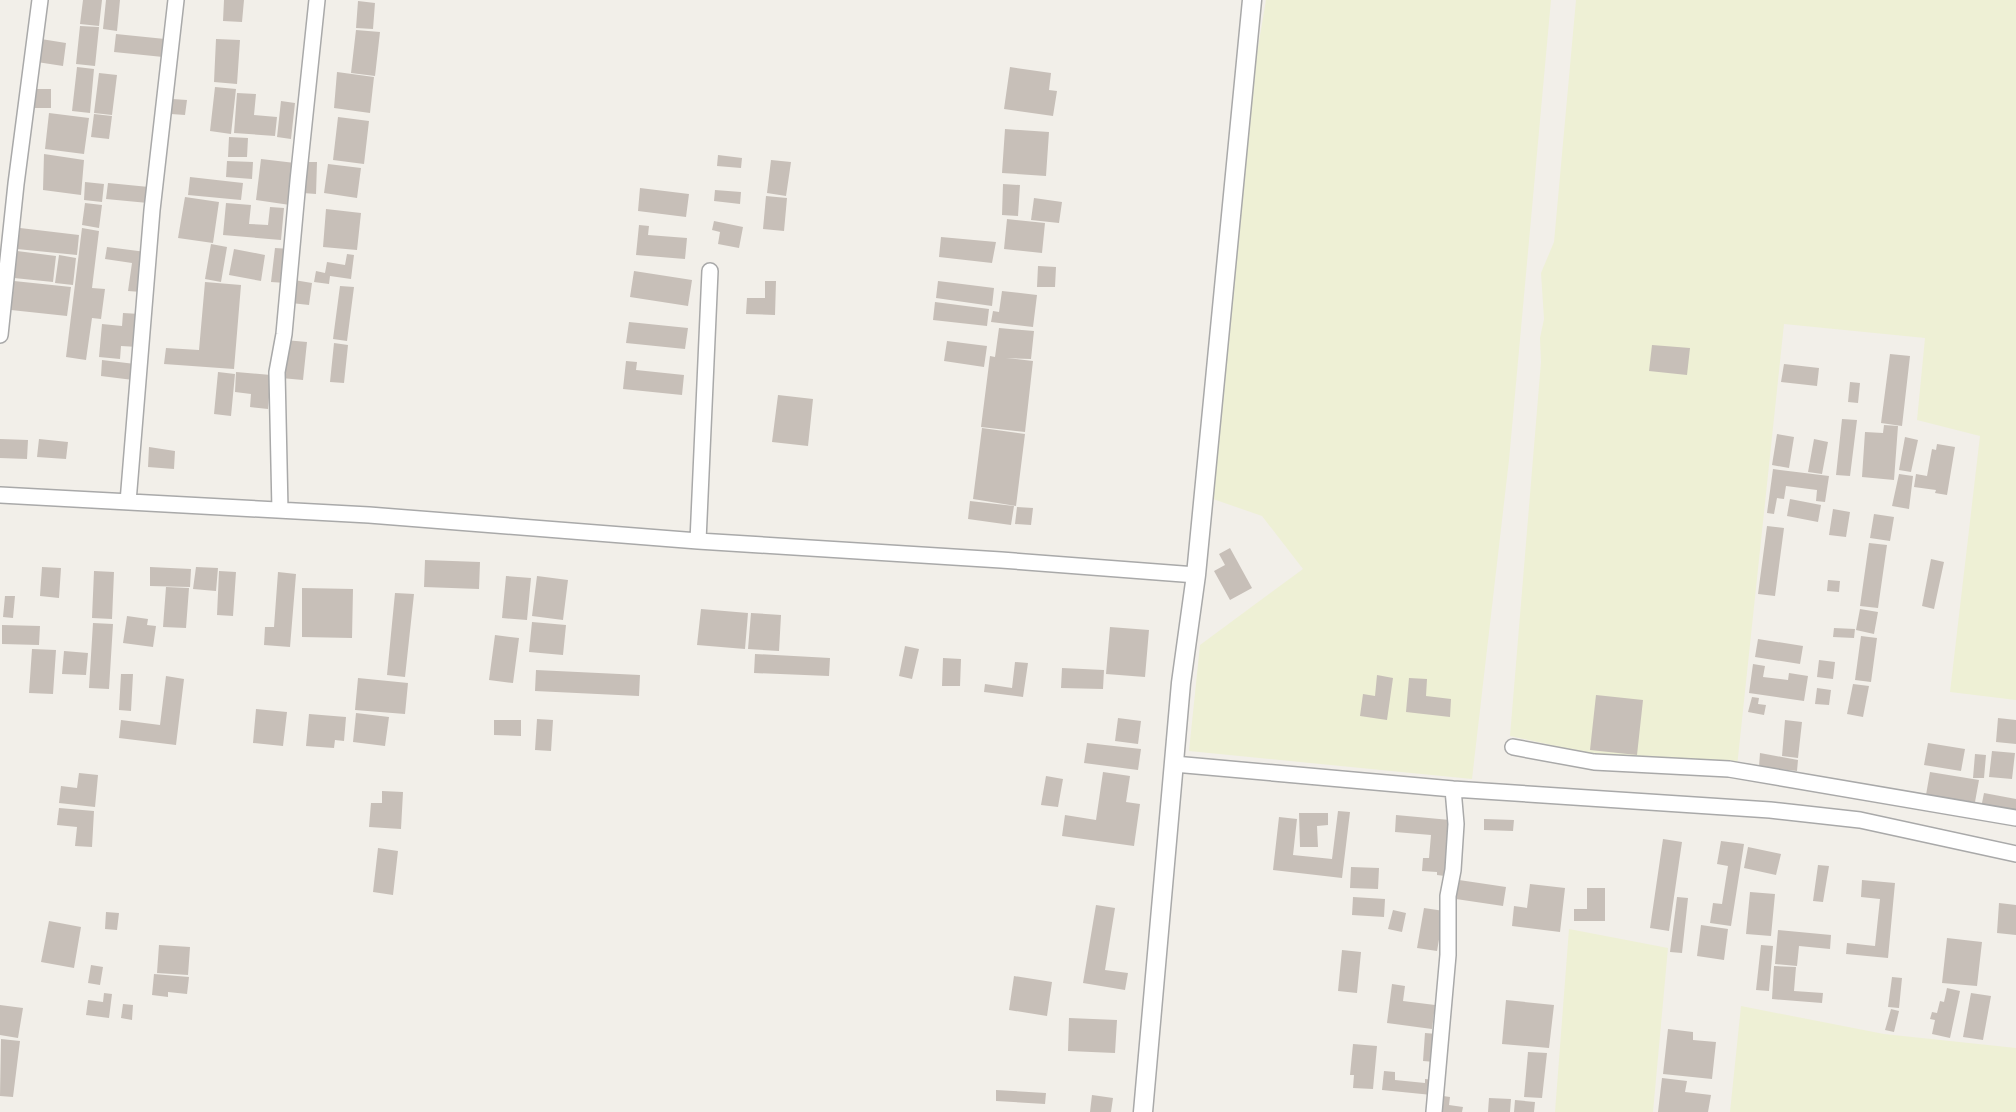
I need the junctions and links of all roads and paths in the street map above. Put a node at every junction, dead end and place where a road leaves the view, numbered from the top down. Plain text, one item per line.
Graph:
1 (39, 0) edge
2 (176, 0) edge
3 (317, 0) edge
4 (1252, 0) edge
5 (710, 271) dead end
6 (0, 335) edge
7 (0, 495) edge
8 (128, 502) junction
9 (279, 510) junction
10 (698, 541) junction
11 (1196, 575) junction
12 (1513, 747) dead end
13 (1174, 764) junction
14 (1453, 789) junction
15 (2016, 818) edge
16 (2016, 854) edge
17 (1143, 1112) edge
18 (1434, 1112) edge

1 - 6 street
2 - 8 street
3 - 9 street
4 - 11 street
5 - 10 street
7 - 8 street
8 - 9 street
9 - 10 street
10 - 11 street
11 - 13 street
12 - 15 street
13 - 14 street
13 - 17 street
14 - 16 street
14 - 18 street

